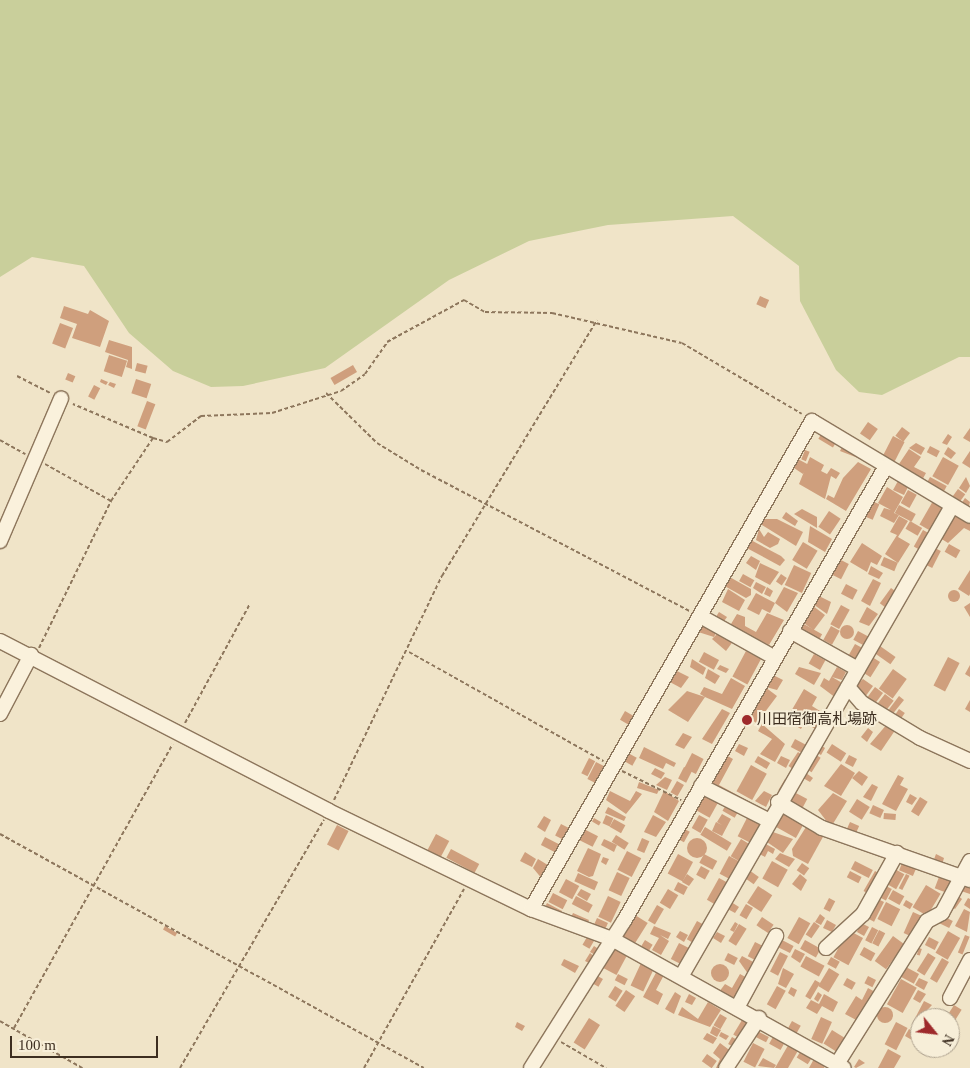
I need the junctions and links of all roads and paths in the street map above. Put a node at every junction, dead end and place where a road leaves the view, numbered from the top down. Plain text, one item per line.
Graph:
1 (597, 320) junction
2 (17, 376) dead end
3 (326, 393) junction
4 (61, 399) junction
5 (812, 420) junction
6 (153, 438) junction
7 (0, 440) edge
8 (35, 459) junction
9 (885, 468) junction
10 (111, 501) junction
11 (487, 501) junction
12 (952, 506) junction
13 (970, 516) edge
14 (0, 541) edge
15 (250, 604) dead end
16 (700, 616) junction
17 (790, 631) junction
18 (0, 641) edge
19 (409, 652) junction
20 (31, 655) junction
21 (775, 658) junction
22 (858, 669) junction
23 (848, 688) junction
24 (0, 714) edge
25 (180, 732) junction
26 (970, 761) edge
27 (612, 767) junction
28 (701, 786) junction
29 (778, 802) junction
30 (690, 804) junction
31 (329, 810) junction
32 (768, 820) junction
33 (0, 834) edge
34 (897, 853) junction
35 (970, 862) edge
36 (470, 878) junction
37 (967, 879) edge
38 (95, 883) junction
39 (531, 908) junction
40 (776, 936) dead end
41 (612, 939) junction
42 (826, 948) dead end
43 (970, 962) edge
44 (239, 964) junction
45 (682, 975) junction
46 (950, 998) dead end
47 (738, 1006) junction
48 (759, 1018) junction
49 (0, 1021) edge
50 (14, 1028) junction
51 (550, 1036) junction
52 (378, 1043) junction
53 (840, 1066) edge
54 (82, 1068) edge
55 (180, 1068) edge
56 (364, 1068) edge
57 (424, 1068) edge
58 (531, 1068) edge
59 (606, 1068) edge
60 (726, 1068) edge

1 - 3 path
1 - 5 path
1 - 11 path
2 - 4 path
3 - 6 path
3 - 11 path
4 - 6 path
4 - 8 street
5 - 9 street
5 - 16 street
6 - 10 path
7 - 8 path
8 - 10 path
8 - 14 street
9 - 12 street
9 - 17 street
10 - 20 path
11 - 16 path
11 - 19 path
12 - 13 street
12 - 22 street
15 - 25 path
16 - 21 street
16 - 27 street
17 - 21 street
17 - 22 street
18 - 20 street
19 - 27 path
19 - 31 path
20 - 24 street
20 - 25 street
21 - 28 street
22 - 23 street
23 - 26 street
23 - 29 street
25 - 31 street
25 - 38 path
27 - 30 path
27 - 39 street
28 - 30 street
28 - 32 street
29 - 32 street
29 - 34 street
30 - 41 street
31 - 36 street
31 - 44 path
32 - 45 street
33 - 38 path
34 - 37 street
34 - 42 street
35 - 37 street
36 - 39 street
36 - 52 path
37 - 53 street
38 - 44 path
38 - 50 path
39 - 41 street
40 - 47 street
41 - 45 street
41 - 51 street
43 - 46 street
44 - 52 path
44 - 55 path
45 - 47 street
47 - 48 street
48 - 53 street
48 - 60 street
49 - 50 path
50 - 54 path
51 - 58 street
51 - 59 path
52 - 56 path
52 - 57 path

